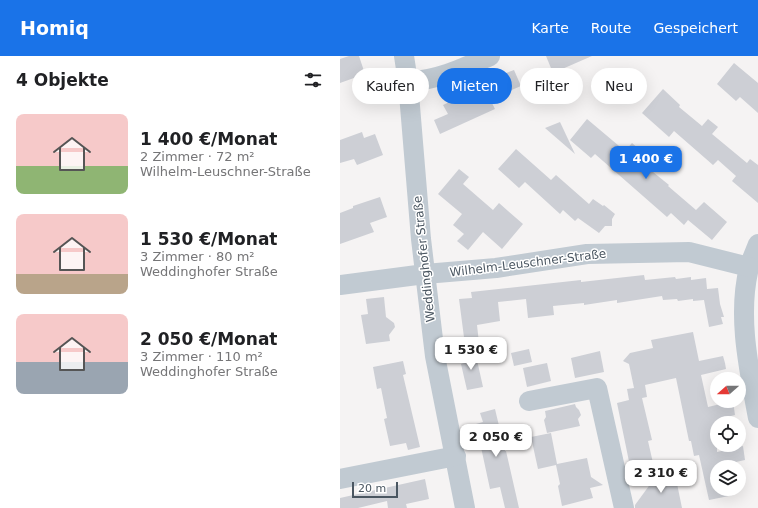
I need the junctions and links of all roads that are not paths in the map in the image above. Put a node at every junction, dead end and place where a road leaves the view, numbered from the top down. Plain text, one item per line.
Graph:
1 (404, 56) edge
2 (490, 56) edge
3 (406, 68) edge
4 (429, 80) edge
5 (410, 104) edge
6 (758, 244) edge
7 (750, 268) junction
8 (425, 274) junction
9 (340, 285) edge
10 (529, 401) dead end
11 (758, 418) edge
12 (456, 456) junction
13 (340, 479) edge
14 (465, 508) edge
15 (624, 508) edge

1 - 3 street, Weddinghofer Straße
2 - 4 street
5 - 8 street, Weddinghofer Straße
6 - 7 street
7 - 8 street, Wilhelm-Leuschner-Straße
7 - 11 street
8 - 9 street, Wilhelm-Leuschner-Straße
8 - 12 street, Weddinghofer Straße
10 - 15 street
12 - 13 street
12 - 14 street, Weddinghofer Straße

